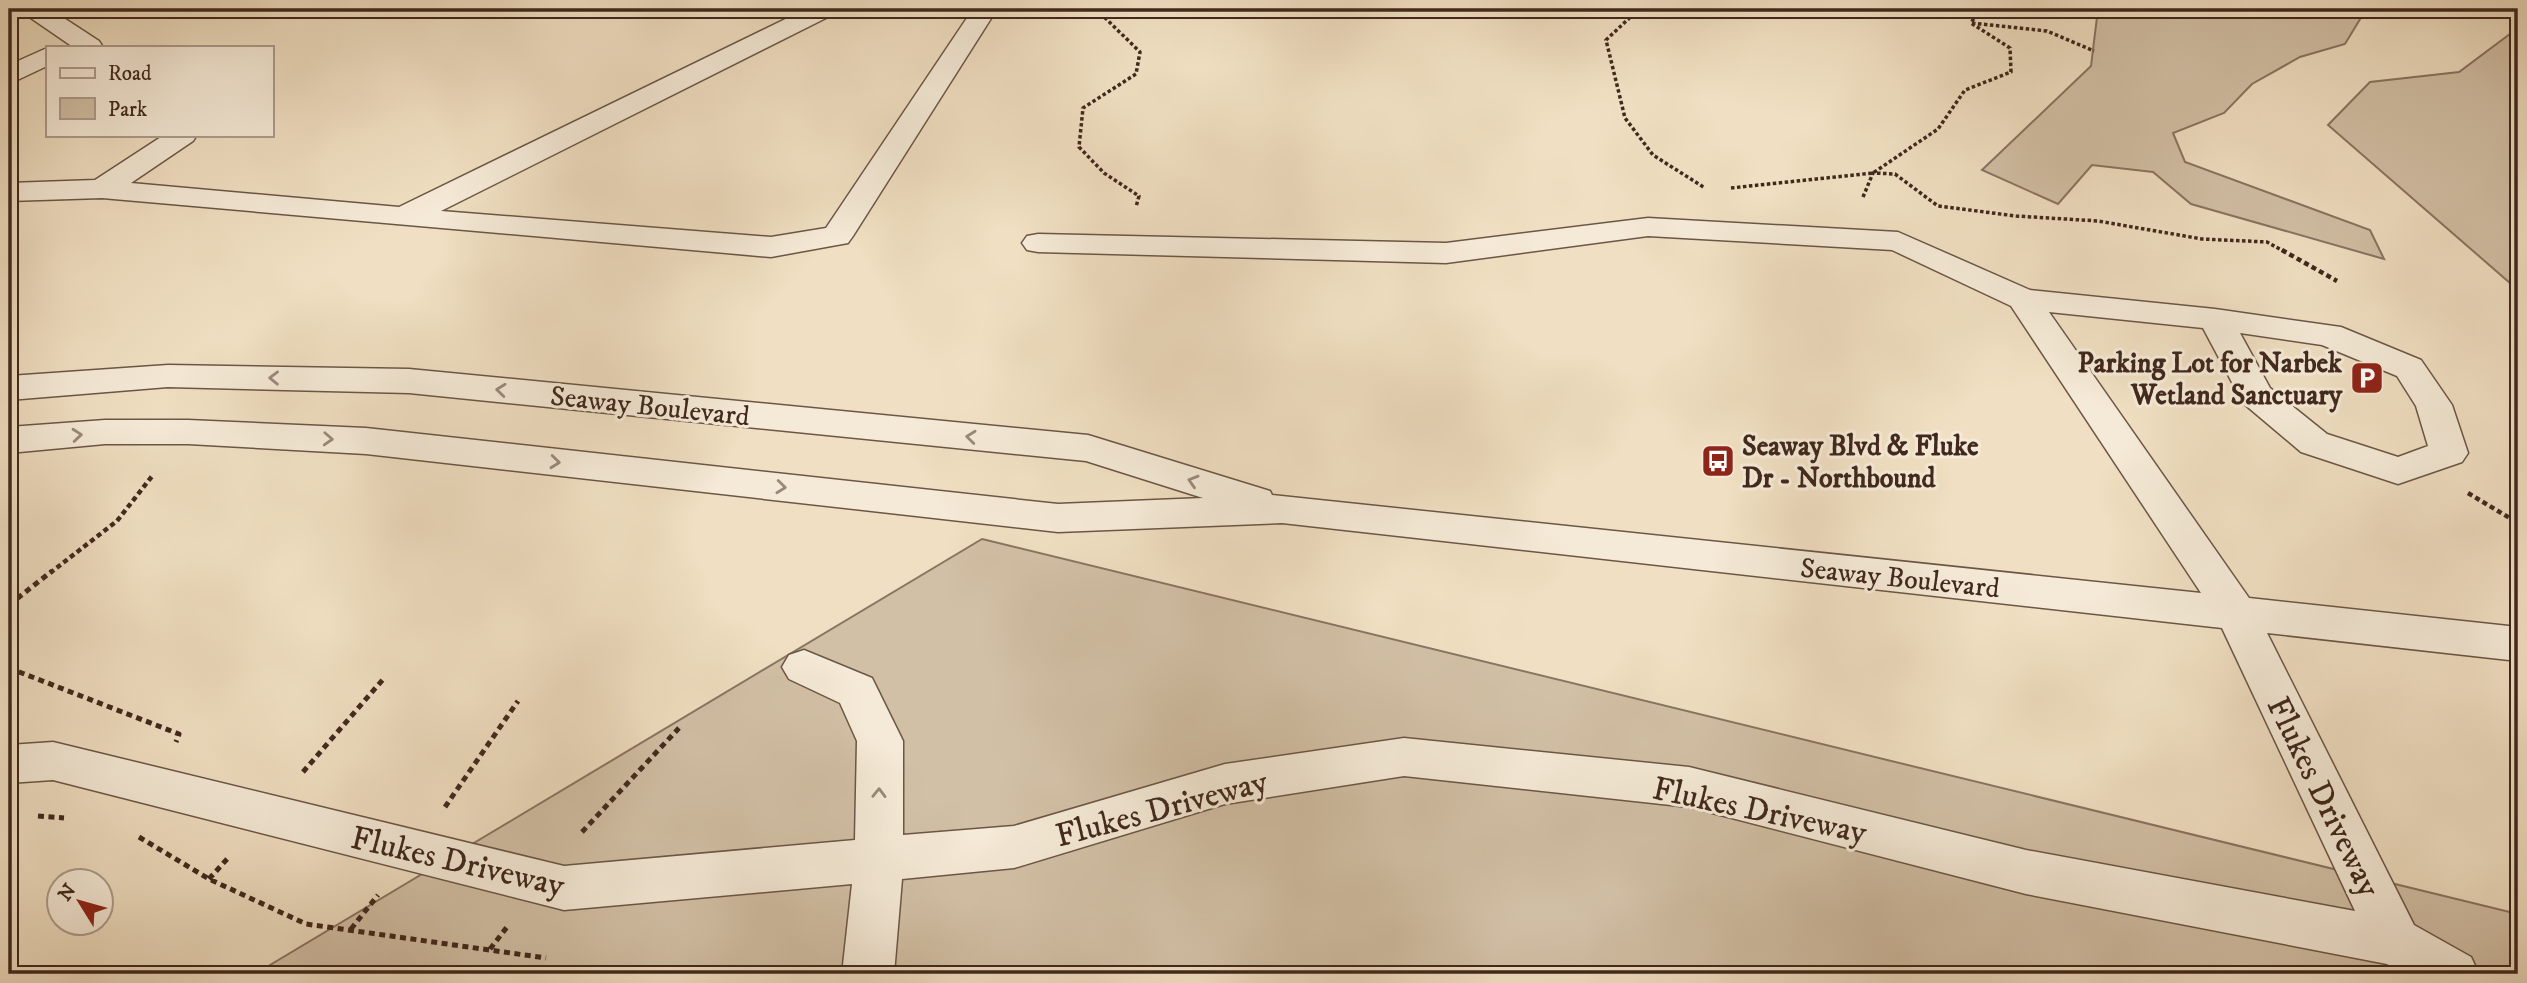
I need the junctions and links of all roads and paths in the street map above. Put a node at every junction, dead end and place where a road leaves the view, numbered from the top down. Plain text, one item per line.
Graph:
1 (34, 9) edge
2 (825, 9) edge
3 (985, 9) edge
4 (1096, 9) edge
5 (1639, 9) edge
6 (1980, 9) edge
7 (1971, 23) junction
8 (77, 45) edge
9 (2094, 51) dead end
10 (46, 57) edge
11 (9, 76) edge
12 (182, 136) edge
13 (1873, 173) junction
14 (102, 189) junction
15 (1722, 189) dead end
16 (1709, 191) dead end
17 (9, 192) edge
18 (404, 217) junction
19 (1038, 243) dead end
20 (1126, 245) junction
21 (2337, 281) dead end
22 (2023, 299) junction
23 (2215, 319) junction
24 (9, 388) edge
25 (188, 432) junction
26 (9, 440) edge
27 (1282, 509) junction
28 (9, 605) edge
29 (2236, 613) junction
30 (2518, 644) edge
31 (804, 667) dead end
32 (9, 764) edge
33 (34, 815) dead end
34 (72, 819) dead end
35 (129, 832) dead end
36 (878, 861) junction
37 (2396, 942) junction
38 (546, 958) dead end
39 (868, 974) edge
40 (2453, 974) edge

1 - 8 street
2 - 18 street
3 - 18 street
4 - 20 path
5 - 16 path
6 - 7 path
7 - 9 path
7 - 13 path
10 - 11 street
12 - 14 street
13 - 15 path
13 - 21 path
14 - 17 street
14 - 18 street
19 - 20 street
20 - 22 street
22 - 23 street
22 - 29 street, Flukes Driveway
23 - 23 street
27 -> 24 street, Seaway Boulevard
26 -> 25 street, Seaway Boulevard
25 -> 27 street, Seaway Boulevard
25 - 28 path
27 - 29 street, Seaway Boulevard
29 - 30 street, Seaway Boulevard
29 - 37 street, Flukes Driveway
36 -> 31 street
32 - 36 street, Flukes Driveway
33 - 34 path
35 - 38 path
36 - 37 street, Flukes Driveway
36 - 39 street
37 - 40 street, Flukes Driveway

